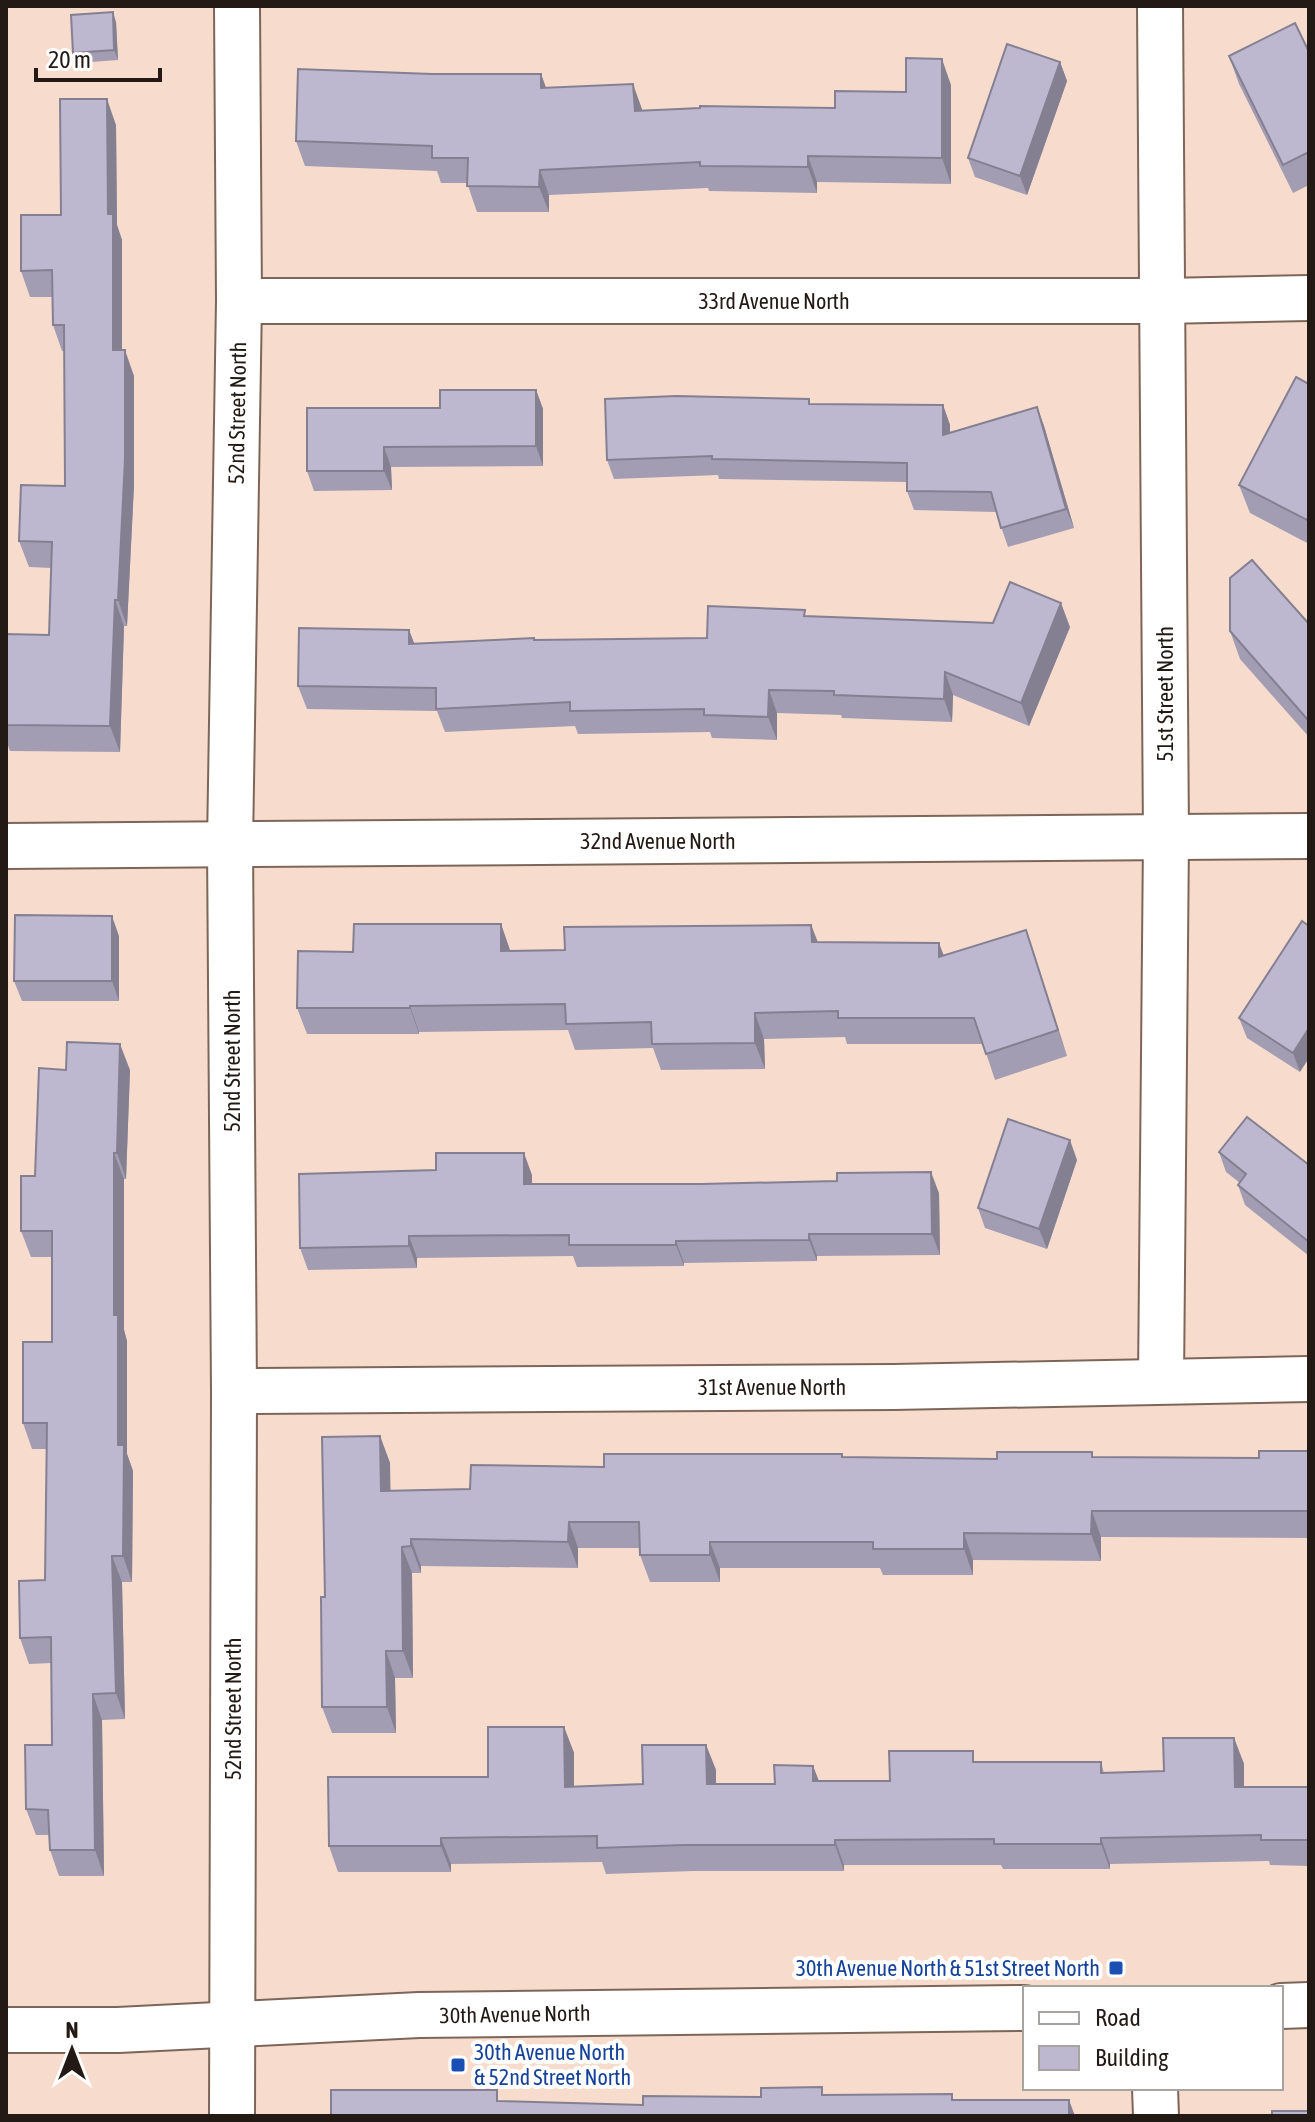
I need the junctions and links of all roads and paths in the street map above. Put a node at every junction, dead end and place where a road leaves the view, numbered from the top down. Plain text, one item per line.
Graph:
1 (237, 6) edge
2 (1160, 6) edge
3 (1309, 298) edge
4 (239, 301) junction
5 (1162, 301) junction
6 (1309, 836) edge
7 (1166, 838) junction
8 (230, 844) junction
9 (6, 846) edge
10 (1309, 1379) edge
11 (1161, 1381) junction
12 (234, 1391) junction
13 (1309, 2005) edge
14 (1283, 2006) edge
15 (1023, 2008) edge
16 (233, 2026) junction
17 (6, 2030) edge
18 (1155, 2090) edge
19 (232, 2116) edge
20 (1156, 2116) edge

1 - 4 street, 52nd Street North
2 - 5 street, 51st Street North
3 - 5 street, 33rd Avenue North
4 - 5 street, 33rd Avenue North
4 - 8 street, 52nd Street North
5 - 7 street, 51st Street North
6 - 7 street, 32nd Avenue North
7 - 8 street, 32nd Avenue North
7 - 11 street, 51st Street North
8 - 9 street, 32nd Avenue North
8 - 12 street, 52nd Street North
10 - 11 street, 31st Avenue North
11 - 12 street, 31st Avenue North
12 - 16 street, 52nd Street North
13 - 14 street
15 - 16 street, 30th Avenue North
16 - 17 street, 30th Avenue North
16 - 19 street, 52nd Street North
18 - 20 street

